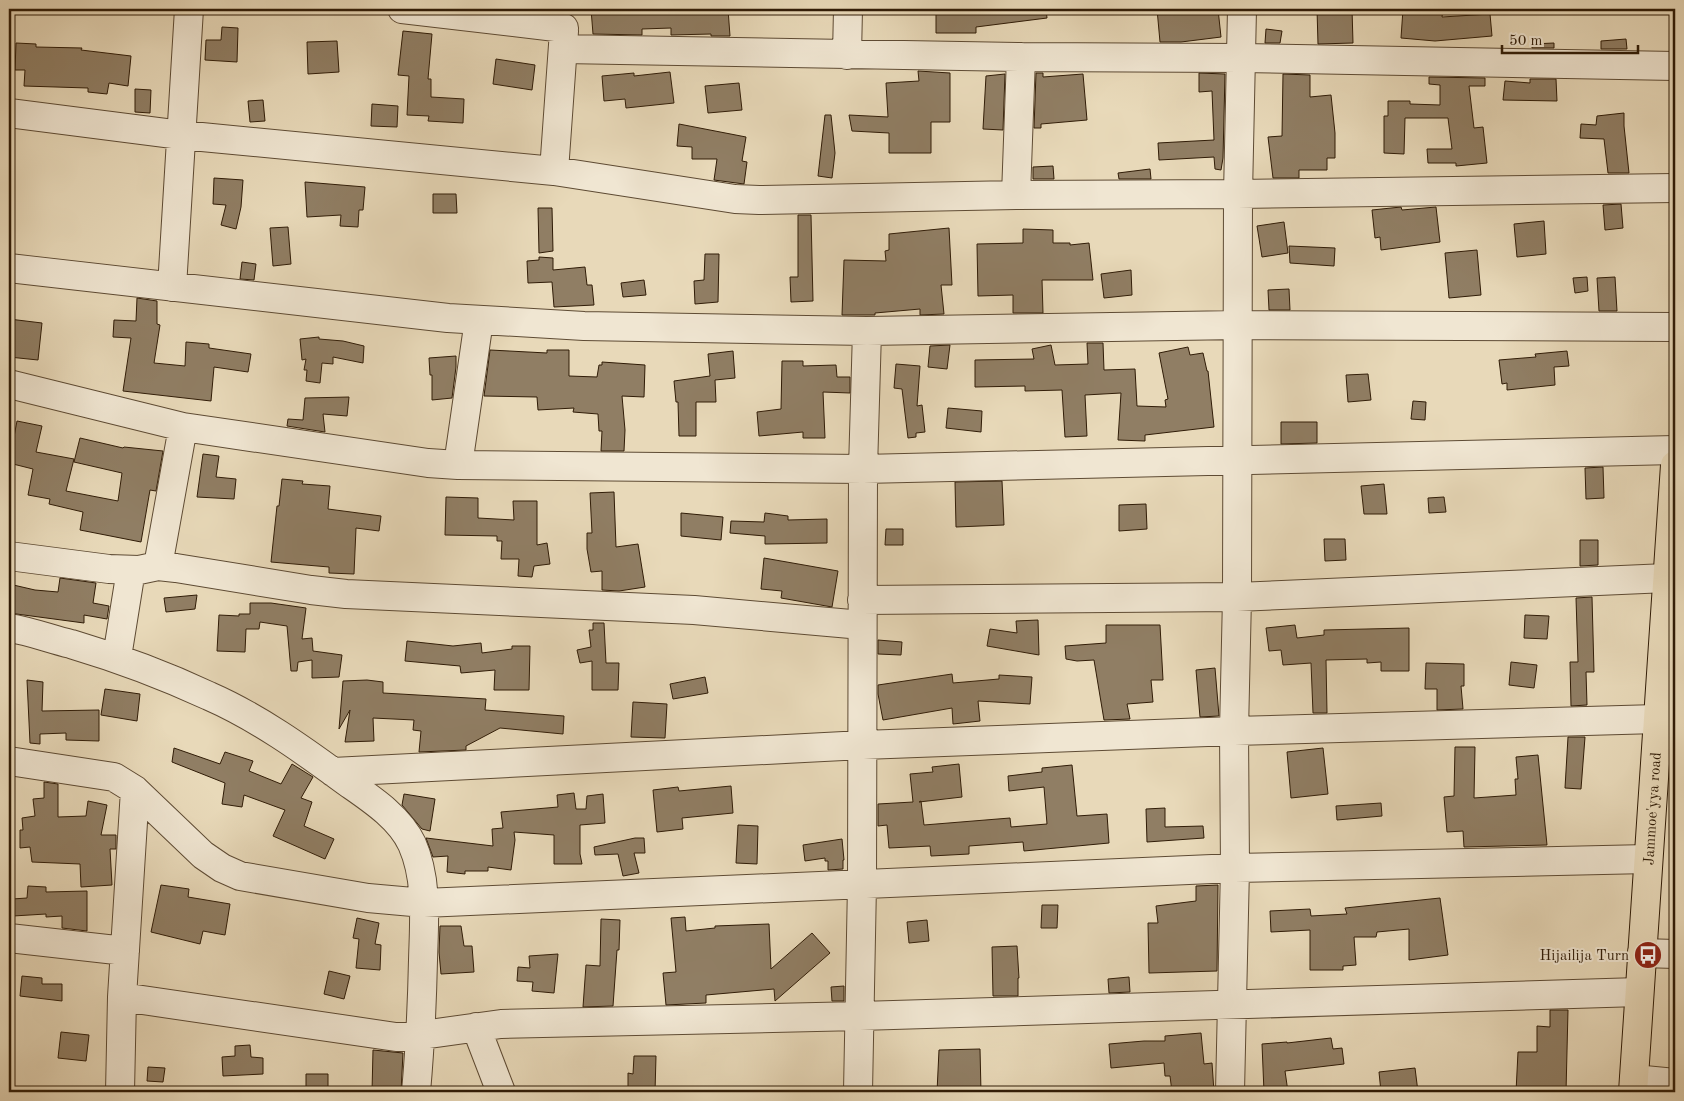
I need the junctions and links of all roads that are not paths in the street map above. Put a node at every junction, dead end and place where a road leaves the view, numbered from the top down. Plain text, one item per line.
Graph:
1 (189, 9) edge
2 (402, 9) edge
3 (848, 9) edge
4 (1242, 9) edge
5 (564, 28) edge
6 (847, 55) junction
7 (1021, 58) junction
8 (1241, 58) junction
9 (1675, 66) edge
10 (9, 113) edge
11 (181, 135) junction
12 (554, 171) junction
13 (1675, 188) edge
14 (1238, 194) junction
15 (1016, 195) junction
16 (9, 268) edge
17 (172, 287) junction
18 (479, 320) junction
19 (1239, 325) junction
20 (1675, 326) edge
21 (867, 331) junction
22 (9, 384) edge
23 (183, 427) junction
24 (1675, 450) edge
25 (1238, 460) junction
26 (1675, 464) edge
27 (458, 465) junction
28 (863, 468) junction
29 (1674, 512) edge
30 (9, 556) edge
31 (158, 566) junction
32 (131, 570) junction
33 (1667, 578) junction
34 (1237, 597) junction
35 (862, 613) junction
36 (9, 628) edge
37 (117, 657) junction
38 (1657, 719) junction
39 (1234, 731) junction
40 (863, 745) junction
41 (9, 761) edge
42 (333, 772) junction
43 (135, 790) junction
44 (1648, 859) junction
45 (1235, 868) junction
46 (862, 884) junction
47 (424, 903) junction
48 (9, 938) edge
49 (125, 951) junction
50 (1642, 952) junction
51 (1675, 954) edge
52 (1639, 992) junction
53 (122, 997) junction
54 (1232, 1004) junction
55 (860, 1016) junction
56 (476, 1027) junction
57 (422, 1036) junction
58 (1675, 1083) edge
59 (1633, 1085) edge
60 (120, 1092) edge
61 (416, 1092) edge
62 (500, 1092) edge
63 (858, 1092) edge
64 (1230, 1092) edge

1 - 11 street
2 - 5 street
3 - 6 street
4 - 8 street
5 - 6 street
5 - 12 street
6 - 7 street
7 - 8 street
7 - 15 street
8 - 9 street
8 - 14 street
10 - 11 street
11 - 12 street
11 - 17 street
12 - 15 street
13 - 14 street
14 - 15 street
14 - 19 street
16 - 17 street
17 - 18 street
18 - 21 street
18 - 27 street
19 - 20 street
19 - 21 street
19 - 25 street
21 - 28 street
22 - 23 street
23 - 27 street
23 - 31 street
24 - 25 street
25 - 28 street
25 - 34 street
26 - 29 main road, Jammoe'yya road
27 - 28 street
28 - 35 street
29 - 33 main road, Jammoe'yya road
30 - 32 street
31 - 32 street
31 - 35 street
32 - 37 street
33 - 34 street
33 - 38 main road, Jammoe'yya road
34 - 35 street
34 - 39 street
35 - 40 street
36 - 37 street
37 - 42 street
38 - 39 street
38 - 44 main road, Jammoe'yya road
39 - 40 street
39 - 45 street
40 - 42 street
40 - 46 street
41 - 43 street
42 - 47 street
43 - 47 street
43 - 49 street
44 - 45 street
44 - 50 main road, Jammoe'yya road
45 - 46 street
45 - 54 street
46 - 47 street
46 - 55 street
47 - 57 street
48 - 49 street
49 - 53 street
50 - 51 street
50 - 52 main road, Jammoe'yya road
52 - 54 street
52 - 59 main road, Jammoe'yya road
53 - 57 street
53 - 60 street
54 - 55 street
54 - 64 street
55 - 56 street
55 - 63 street
56 - 57 street
56 - 62 street
57 - 61 street
58 - 59 street

